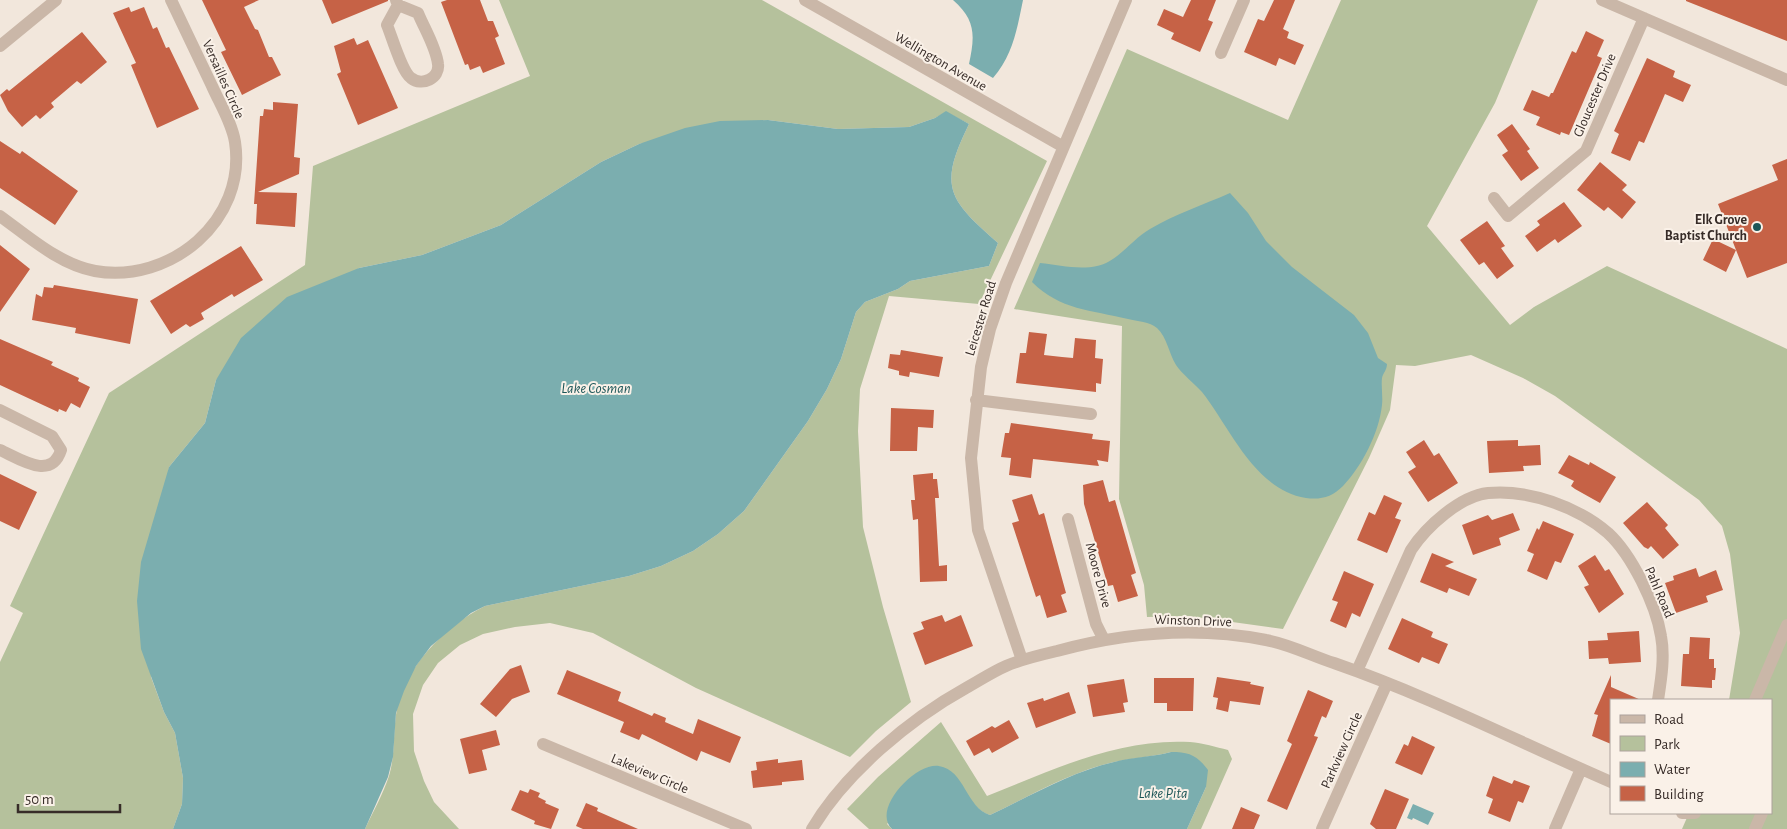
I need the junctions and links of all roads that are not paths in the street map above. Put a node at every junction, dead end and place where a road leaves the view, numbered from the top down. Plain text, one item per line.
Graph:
1 (56, 0) edge
2 (171, 0) edge
3 (805, 0) edge
4 (1126, 0) edge
5 (1244, 0) edge
6 (1602, 0) edge
7 (397, 3) edge
8 (1644, 18) junction
9 (0, 46) edge
10 (1221, 53) dead end
11 (1787, 80) edge
12 (1062, 146) junction
13 (1494, 198) dead end
14 (0, 216) edge
15 (976, 400) junction
16 (0, 410) edge
17 (1091, 414) dead end
18 (0, 450) edge
19 (1068, 519) dead end
20 (1787, 626) edge
21 (1103, 638) junction
22 (1022, 660) junction
23 (1357, 671) junction
24 (1387, 683) junction
25 (1658, 699) edge
26 (1755, 699) edge
27 (543, 744) dead end
28 (1581, 769) junction
29 (1610, 782) edge
30 (1762, 814) edge
31 (746, 829) edge
32 (812, 829) edge
33 (1322, 829) edge
34 (1555, 829) edge
35 (1755, 829) edge

1 - 9 street
2 - 14 street, Versailles Circle
3 - 12 street, Wellington Avenue
4 - 12 street, Leicester Road
5 - 10 street
6 - 8 street
7 - 7 street
8 - 11 street
8 - 13 street, Gloucester Drive
12 - 15 street, Leicester Road
15 - 17 street
15 - 22 street, Leicester Road
16 - 18 street
19 - 21 street, Moore Drive
20 - 26 street
21 - 22 street, Winston Drive
21 - 23 street, Winston Drive
22 - 32 street, Winston Drive
23 - 24 street, Winston Drive
23 - 25 street, Pahl Road
24 - 28 street, Winston Drive
24 - 33 street, Parkview Circle
27 - 31 street, Lakeview Circle
28 - 29 street, Winston Drive
28 - 34 street
30 - 35 street

